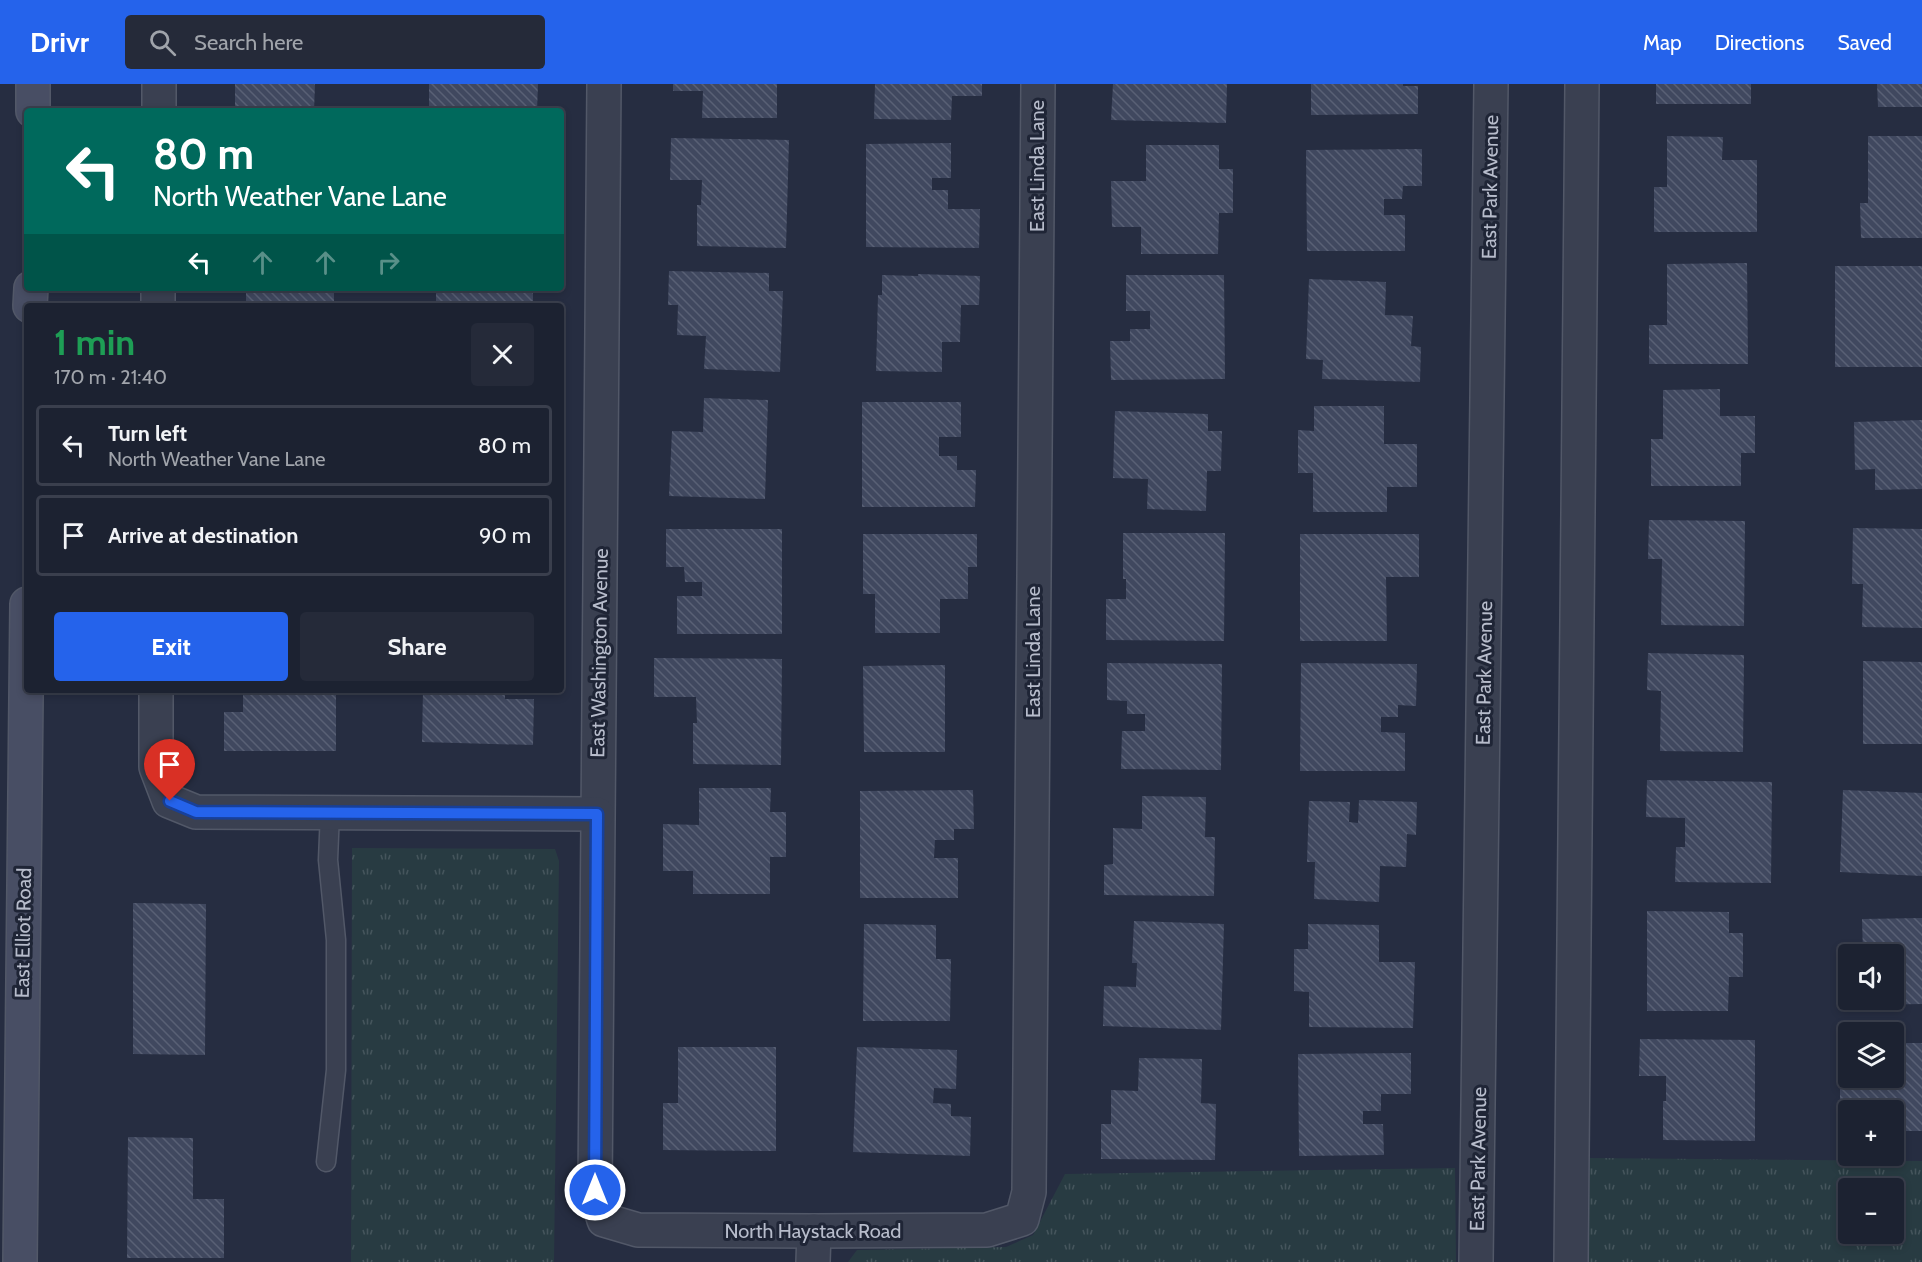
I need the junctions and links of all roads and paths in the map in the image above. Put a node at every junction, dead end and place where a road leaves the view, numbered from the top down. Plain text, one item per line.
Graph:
1 (33, 84) edge
2 (159, 84) edge
3 (604, 84) edge
4 (1038, 84) edge
5 (1491, 84) edge
6 (1582, 84) edge
7 (33, 108) edge
8 (159, 108) edge
9 (26, 693) edge
10 (156, 693) edge
11 (330, 813) junction
12 (597, 814) junction
13 (326, 1162) dead end
14 (1022, 1219) joint
15 (604, 1220) joint
16 (814, 1247) edge
17 (20, 1262) edge
18 (1476, 1262) edge
19 (1571, 1262) edge

1 - 7 main road
2 - 8 street
3 - 12 street, East Washington Avenue
4 - 14 street, East Linda Lane
5 - 18 street, East Park Avenue
6 - 19 street
9 - 17 main road, East Elliot Road
10 - 11 street
11 - 12 street
11 - 13 lane
12 - 15 street, East Washington Avenue
14 - 16 street, North Haystack Road
15 - 16 street, North Haystack Road

